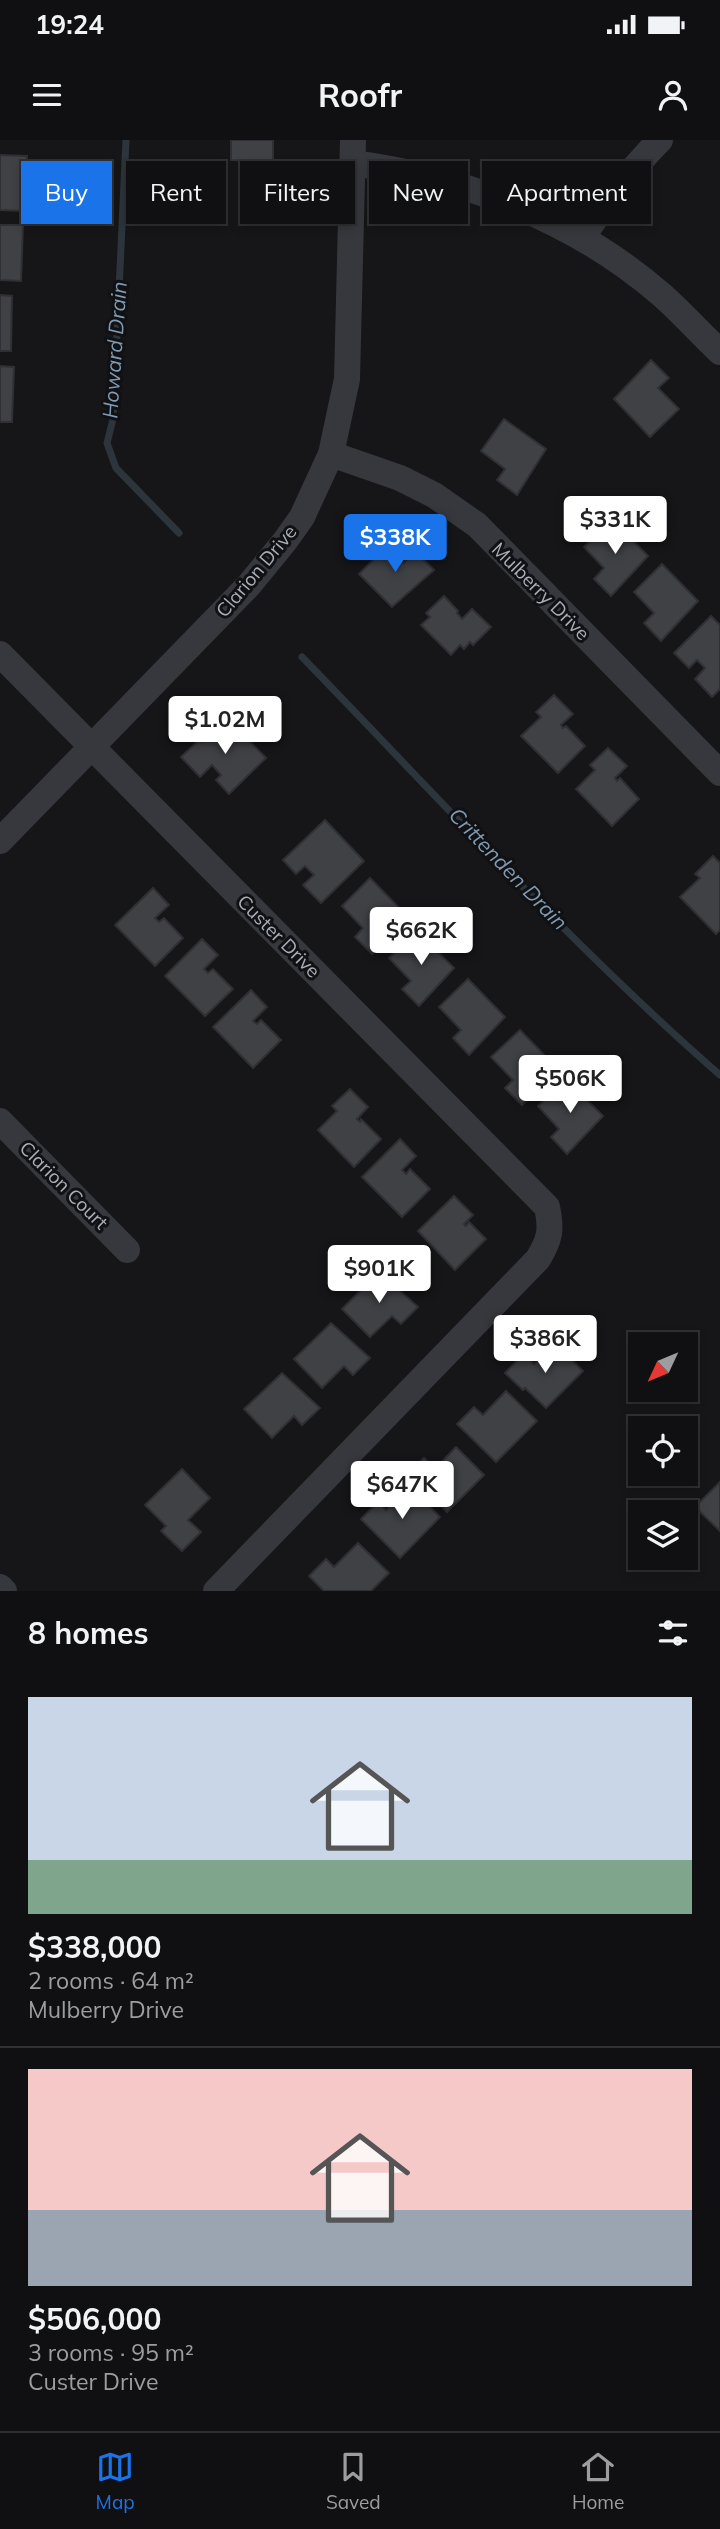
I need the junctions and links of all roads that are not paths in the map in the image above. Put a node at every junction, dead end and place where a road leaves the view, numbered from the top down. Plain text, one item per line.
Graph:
1 (660, 140) edge
2 (353, 152) edge
3 (582, 238) junction
4 (720, 352) edge
5 (331, 454) junction
6 (0, 654) edge
7 (91, 746) junction
8 (720, 773) edge
9 (0, 841) edge
10 (0, 1121) edge
11 (127, 1250) dead end
12 (0, 1587) edge
13 (4, 1591) edge
14 (216, 1591) edge

1 - 3 street
2 - 3 street
2 - 5 street, Clarion Drive
3 - 4 street
5 - 7 street, Clarion Drive
5 - 8 street, Mulberry Drive
6 - 7 street, Custer Drive
7 - 9 street, Clarion Drive
7 - 14 street, Custer Drive
10 - 11 street, Clarion Court
12 - 13 street

